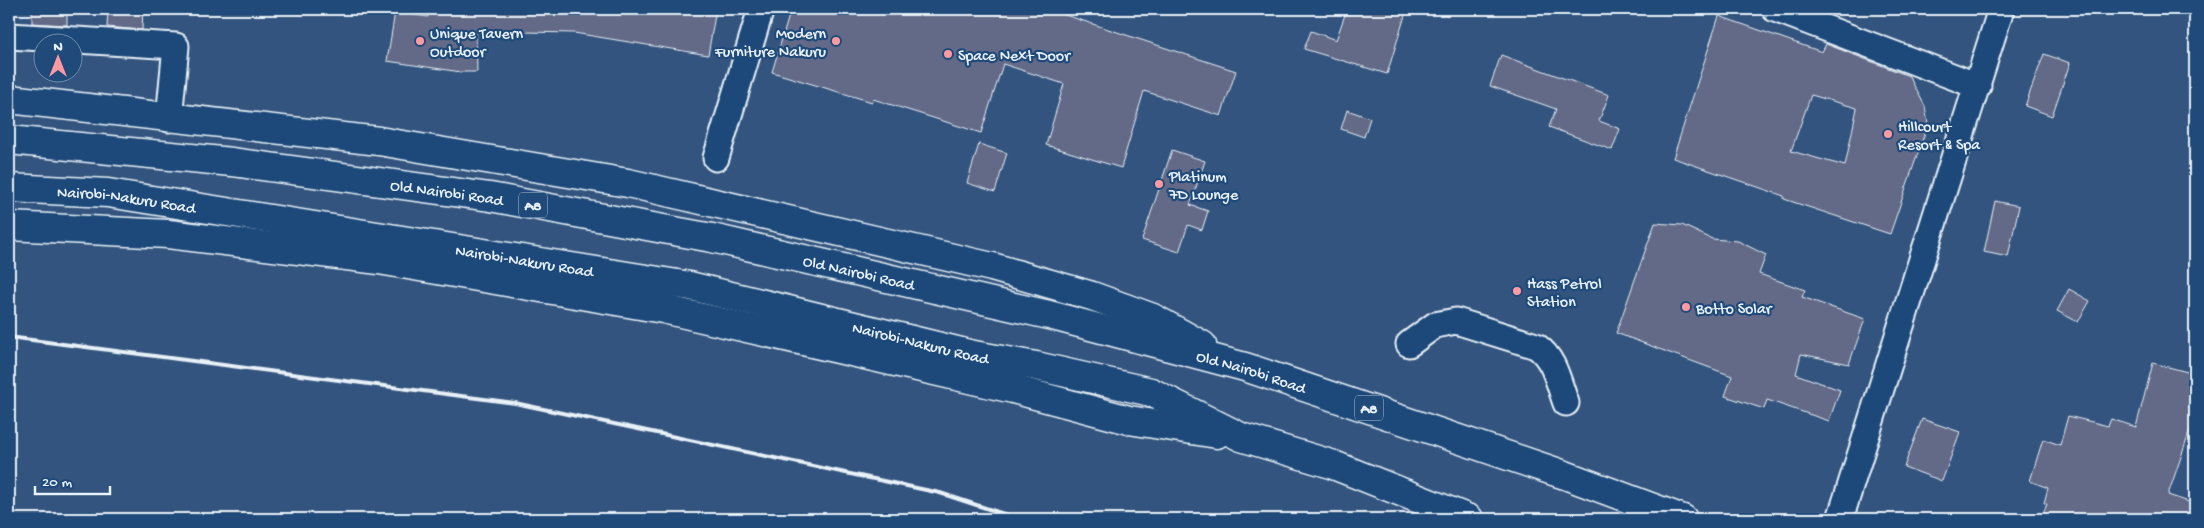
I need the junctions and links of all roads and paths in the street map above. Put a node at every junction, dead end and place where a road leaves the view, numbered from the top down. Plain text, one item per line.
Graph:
1 (761, 9) edge
2 (2001, 9) edge
3 (1781, 10) edge
4 (9, 36) edge
5 (1978, 86) junction
6 (9, 99) edge
7 (169, 119) junction
8 (9, 140) edge
9 (716, 158) dead end
10 (9, 188) edge
11 (9, 226) edge
12 (1409, 344) dead end
13 (1245, 367) junction
14 (1566, 403) dead end
15 (1241, 437) junction
16 (1469, 519) edge
17 (1683, 519) edge
18 (1840, 519) edge

1 - 9 street
2 - 5 street
3 - 5 street
4 - 7 street
5 - 18 street
6 - 7 highway
7 - 13 highway
8 - 13 highway, Old Nairobi Road / A8
10 - 15 highway, Nairobi-Nakuru Road
11 - 15 highway
12 - 14 street
13 - 17 highway, Old Nairobi Road / A8
15 - 16 highway

